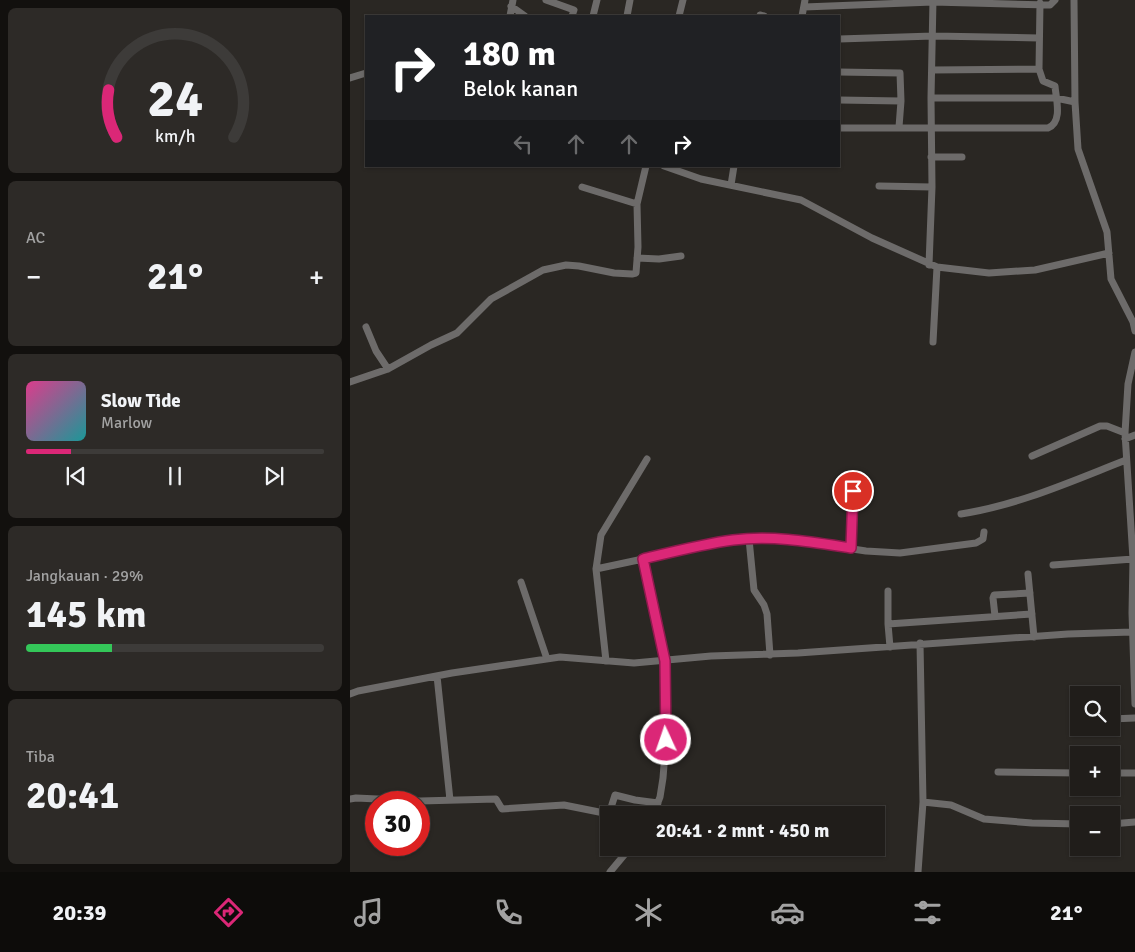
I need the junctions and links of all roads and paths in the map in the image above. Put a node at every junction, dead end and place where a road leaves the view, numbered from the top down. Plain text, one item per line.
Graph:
1 (546, 0) edge
2 (597, 0) edge
3 (630, 0) edge
4 (683, 0) edge
5 (1055, 0) edge
6 (1074, 0) edge
7 (933, 1) edge
8 (512, 3) edge
9 (804, 3) edge
10 (1040, 3) junction
11 (524, 15) edge
12 (572, 15) edge
13 (593, 15) edge
14 (627, 15) edge
15 (679, 15) edge
16 (933, 36) junction
17 (1039, 38) junction
18 (840, 39) edge
19 (1040, 69) junction
20 (932, 70) junction
21 (840, 72) edge
22 (365, 73) edge
23 (350, 78) edge
24 (931, 98) junction
25 (1056, 98) junction
26 (840, 100) edge
27 (901, 101) junction
28 (1075, 102) junction
29 (899, 127) junction
30 (931, 127) junction
31 (840, 128) edge
32 (931, 157) junction
33 (962, 157) dead end
34 (646, 167) edge
35 (667, 167) edge
36 (734, 167) edge
37 (731, 185) junction
38 (879, 186) dead end
39 (582, 187) dead end
40 (932, 187) junction
41 (637, 204) junction
42 (1109, 253) junction
43 (681, 256) dead end
44 (637, 258) junction
45 (929, 264) junction
46 (937, 267) junction
47 (366, 327) dead end
48 (1135, 331) edge
49 (933, 342) dead end
50 (1135, 352) edge
51 (388, 369) junction
52 (350, 382) edge
53 (1135, 435) edge
54 (1125, 436) junction
55 (1032, 456) dead end
56 (647, 459) dead end
57 (1126, 460) junction
58 (853, 491) dead end
59 (961, 514) dead end
60 (984, 532) dead end
61 (749, 539) junction
62 (851, 548) junction
63 (643, 559) junction
64 (1133, 559) junction
65 (1053, 565) dead end
66 (596, 569) junction
67 (1028, 574) dead end
68 (521, 582) dead end
69 (888, 591) dead end
70 (1030, 592) junction
71 (1134, 613) edge
72 (1032, 614) junction
73 (995, 616) junction
74 (888, 624) junction
75 (1132, 632) junction
76 (1034, 637) junction
77 (920, 644) junction
78 (890, 647) junction
79 (770, 654) junction
80 (547, 659) junction
81 (606, 661) junction
82 (665, 661) junction
83 (437, 676) junction
84 (350, 694) edge
85 (1135, 704) edge
86 (1135, 718) edge
87 (1120, 719) edge
88 (998, 772) dead end
89 (1070, 773) edge
90 (1120, 773) edge
91 (1135, 773) edge
92 (350, 799) edge
93 (450, 800) junction
94 (923, 802) junction
95 (658, 803) junction
96 (657, 806) edge
97 (1135, 822) edge
98 (1120, 823) edge
99 (1070, 824) edge
100 (623, 856) edge
101 (610, 872) edge
102 (918, 872) edge

1 - 12 street
2 - 13 street
3 - 14 street
4 - 15 street
5 - 10 street
6 - 28 street
7 - 9 street
7 - 10 street
7 - 16 street
8 - 11 street
10 - 17 street
16 - 17 street
16 - 18 street
16 - 20 street
17 - 19 street
19 - 20 street
19 - 25 street
20 - 24 street
21 - 27 street
22 - 23 street
24 - 25 street
24 - 30 street
25 - 28 street
25 - 30 street
26 - 27 street
27 - 29 street
28 - 42 street
29 - 30 street
29 - 31 street
30 - 32 street
32 - 33 street
32 - 40 street
34 - 41 street
35 - 37 street
36 - 37 street
37 - 45 street
38 - 40 street
39 - 41 street
40 - 45 street
41 - 44 street
42 - 46 street
42 - 48 street
43 - 44 street
44 - 51 street
45 - 46 street
46 - 49 street
47 - 51 street
50 - 54 street
51 - 52 street
53 - 54 street
54 - 55 street
54 - 57 street
56 - 66 street
57 - 59 street
57 - 64 street
58 - 62 street
60 - 62 street
61 - 62 street
61 - 63 street
61 - 79 street
63 - 66 street
63 - 82 street
64 - 65 street
64 - 71 street
66 - 81 street
67 - 70 street
68 - 80 street
69 - 74 street
70 - 72 street
70 - 73 street
71 - 75 street
72 - 73 street
72 - 76 street
73 - 74 street
74 - 78 street
75 - 76 street
75 - 85 street
76 - 77 street
77 - 78 street
77 - 94 street
78 - 79 street
79 - 82 street
80 - 81 street
80 - 83 street
81 - 82 street
82 - 95 street
83 - 84 street
83 - 93 street
86 - 87 street
88 - 89 street
90 - 91 street
92 - 93 street
93 - 95 street
94 - 99 street
94 - 102 street
95 - 96 street
97 - 98 street
100 - 101 street

